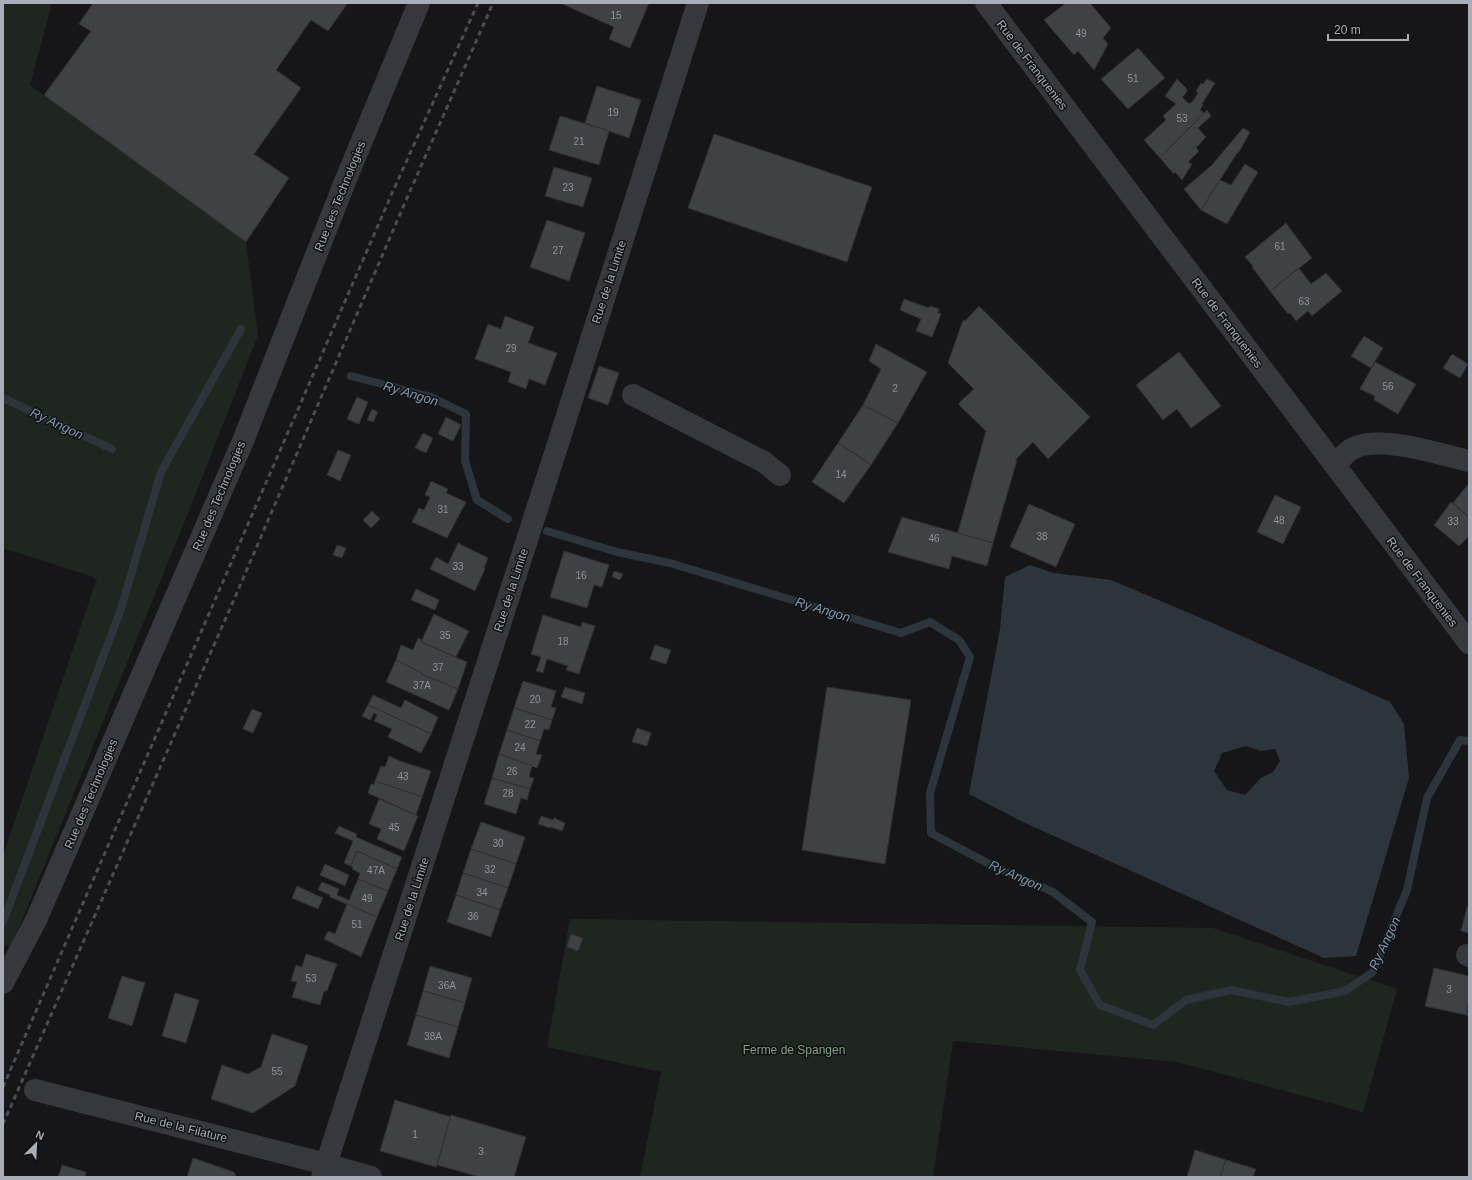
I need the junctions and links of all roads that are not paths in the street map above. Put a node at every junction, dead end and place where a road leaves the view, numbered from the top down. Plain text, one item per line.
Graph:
1 (419, 3) edge
2 (698, 3) edge
3 (986, 3) edge
4 (633, 395) dead end
5 (1469, 460) edge
6 (1335, 465) junction
7 (780, 475) dead end
8 (1469, 643) edge
9 (3, 983) edge
10 (35, 1090) dead end
11 (324, 1170) edge
12 (371, 1177) edge

1 - 9 street, Rue des Technologies
2 - 11 street, Rue de la Limite
3 - 6 street, Rue de Franquenies
4 - 7 street
5 - 6 street
6 - 8 street, Rue de Franquenies
10 - 11 street, Rue de la Filature
11 - 12 street, Rue de la Filature

